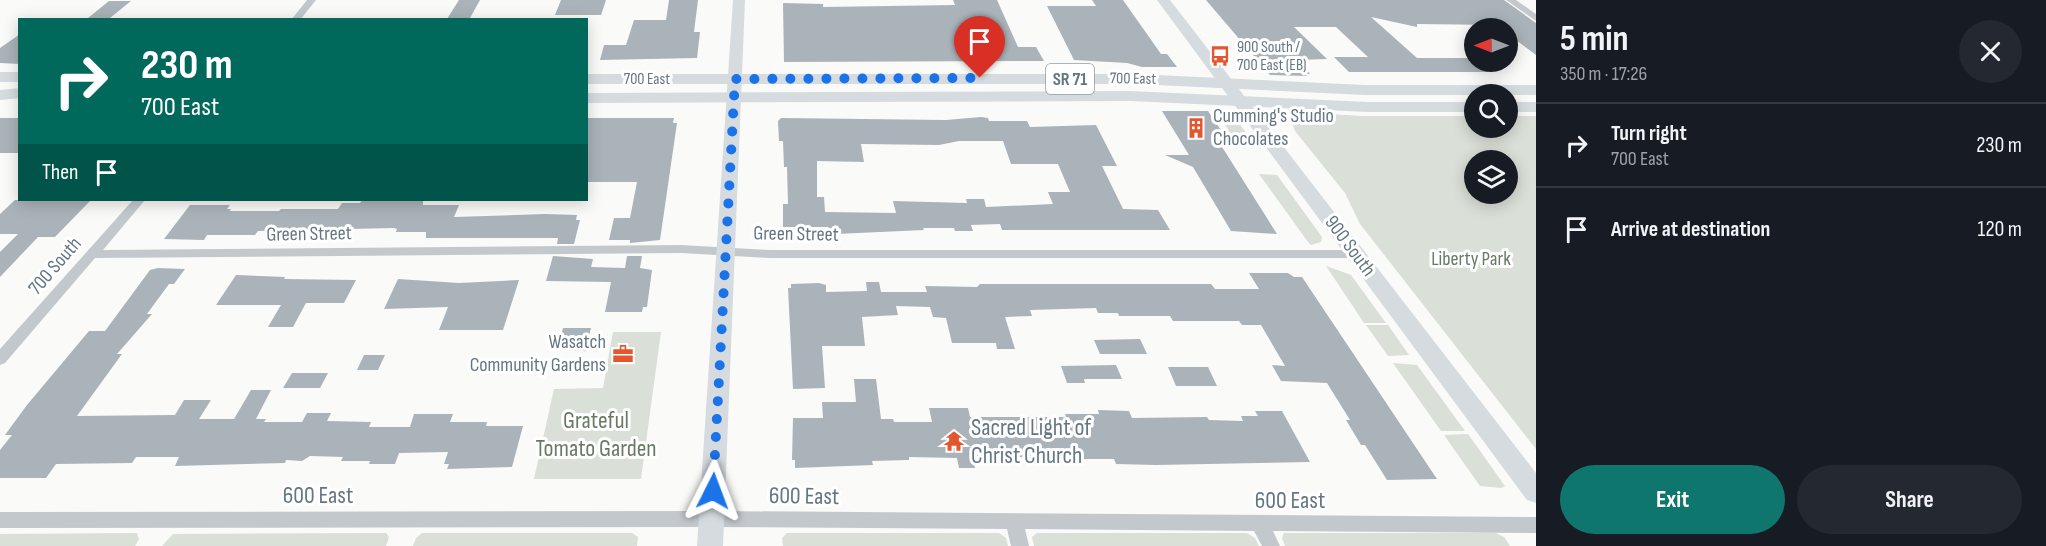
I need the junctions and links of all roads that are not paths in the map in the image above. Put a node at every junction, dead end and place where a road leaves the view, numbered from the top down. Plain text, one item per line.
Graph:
1 (312, 0) edge
2 (739, 0) edge
3 (1163, 0) edge
4 (1510, 0) edge
5 (297, 18) edge
6 (1536, 18) edge
7 (0, 77) edge
8 (18, 77) edge
9 (588, 79) edge
10 (735, 79) junction
11 (1227, 83) junction
12 (1536, 90) edge
13 (18, 95) edge
14 (0, 96) edge
15 (588, 98) edge
16 (734, 98) junction
17 (1240, 100) junction
18 (1464, 107) edge
19 (1518, 107) edge
20 (1536, 107) edge
21 (138, 201) edge
22 (726, 251) junction
23 (91, 254) junction
24 (1356, 254) junction
25 (0, 359) edge
26 (1536, 492) edge
27 (711, 519) junction
28 (0, 520) edge
29 (1014, 522) junction
30 (1260, 524) junction
31 (1536, 525) edge
32 (710, 546) edge
33 (1020, 546) edge
34 (1270, 546) edge

1 - 5 street
2 - 10 main road
3 - 11 main road, 900 South
4 - 6 street
7 - 8 main road
9 - 10 main road, 700 East / SR 71
10 - 11 main road, 700 East / SR 71
10 - 16 main road
11 - 12 main road, 700 East / SR 71
11 - 17 main road, 900 South
13 - 14 main road
15 - 16 main road, 700 East / SR 71
16 - 17 main road, 700 East / SR 71
16 - 22 main road
17 - 18 main road, 700 East / SR 71
17 - 24 main road, 900 South
19 - 20 main road
21 - 23 street, 700 South
22 - 23 street, Green Street
22 - 24 street, Green Street
22 - 27 main road
23 - 25 street, 700 South
24 - 26 main road, 900 South
27 - 28 street, 600 East
27 - 29 street, 600 East
27 - 32 main road
29 - 30 street, 600 East
29 - 33 street
30 - 31 street, 600 East
30 - 34 street

